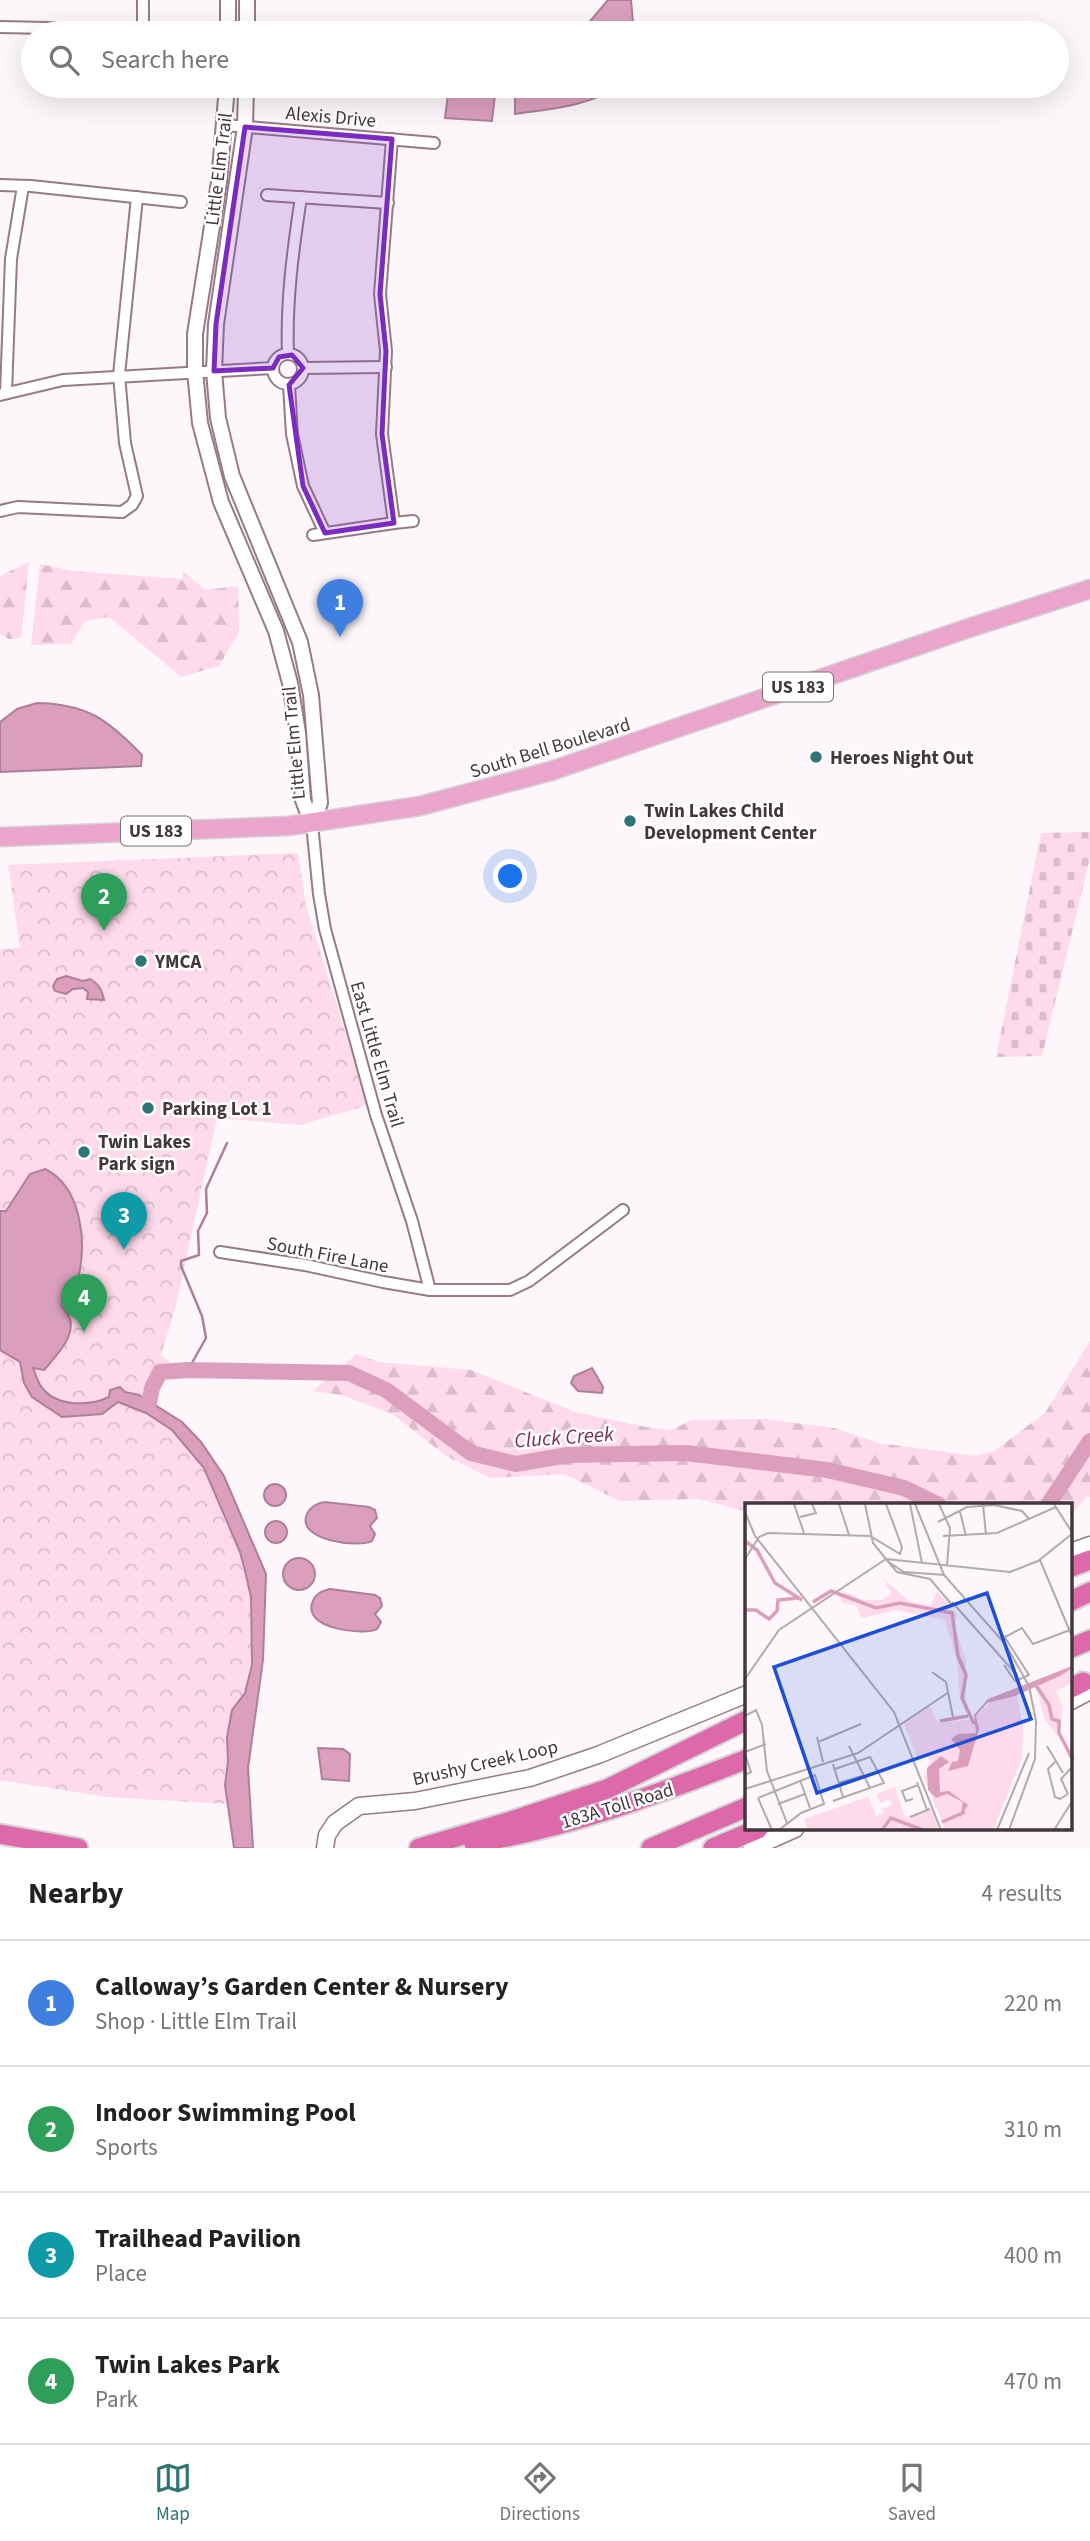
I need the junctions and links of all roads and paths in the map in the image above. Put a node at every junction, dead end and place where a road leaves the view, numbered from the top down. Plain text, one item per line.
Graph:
1 (143, 0) edge
2 (228, 0) edge
3 (247, 0) edge
4 (143, 21) edge
5 (228, 21) edge
6 (247, 21) edge
7 (0, 27) edge
8 (21, 27) edge
9 (226, 98) edge
10 (245, 98) edge
11 (225, 125) junction
12 (244, 127) junction
13 (393, 139) junction
14 (434, 143) dead end
15 (0, 185) edge
16 (23, 186) junction
17 (267, 195) dead end
18 (137, 197) junction
19 (300, 197) junction
20 (181, 202) dead end
21 (388, 203) junction
22 (288, 354) junction
23 (386, 367) junction
24 (272, 368) junction
25 (303, 368) junction
26 (195, 371) junction
27 (214, 371) junction
28 (119, 375) junction
29 (289, 384) junction
30 (3, 393) edge
31 (0, 510) edge
32 (413, 521) dead end
33 (394, 523) junction
34 (1090, 589) edge
35 (312, 824) junction
36 (0, 837) edge
37 (623, 1210) dead end
38 (220, 1252) dead end
39 (430, 1290) junction
40 (1090, 1545) edge
41 (1072, 1552) edge
42 (1090, 1560) edge
43 (1072, 1567) edge
44 (1090, 1592) edge
45 (1072, 1601) edge
46 (1090, 1640) edge
47 (1072, 1648) edge
48 (745, 1695) edge
49 (745, 1721) edge
50 (745, 1760) edge
51 (745, 1808) edge
52 (756, 1830) edge
53 (793, 1830) edge
54 (0, 1834) edge
55 (78, 1848) edge
56 (326, 1848) edge
57 (419, 1848) edge
58 (443, 1848) edge
59 (651, 1848) edge
60 (713, 1848) edge
61 (752, 1848) edge

1 - 4 street
2 - 5 street
3 - 6 street
7 - 8 street
9 - 11 street, Little Elm Trail
10 - 12 street, Little Elm Trail
11 - 12 street, Alexis Drive
11 - 26 street, Little Elm Trail
12 - 13 street, Alexis Drive
12 - 27 street, Little Elm Trail
13 - 14 street, Alexis Drive
13 - 21 street
15 - 16 street
16 - 18 street
16 - 30 street
17 - 19 street
18 - 20 street
18 - 28 street
19 - 21 street
19 - 22 street
21 - 23 street
22 - 24 street
22 - 25 street
23 - 25 street
23 - 33 street
24 - 27 street
24 - 29 street
25 - 29 street
26 - 27 street
26 - 28 street
26 - 35 street, Little Elm Trail
27 - 35 street, Little Elm Trail
28 - 30 street
28 - 31 street
29 - 33 street
32 - 33 street
34 - 35 main road, South Bell Boulevard / US 183
35 - 36 main road, South Bell Boulevard / US 183
35 - 39 street, East Little Elm Trail
37 - 39 street, South Fire Lane
38 - 39 street, South Fire Lane
40 - 41 main road
42 - 43 highway
44 - 45 highway
46 - 47 highway
48 - 56 main road, Brushy Creek Loop
49 - 57 highway
50 - 58 highway, 183A Toll Road
51 - 59 highway
52 - 60 highway
53 - 61 main road
54 - 55 highway

